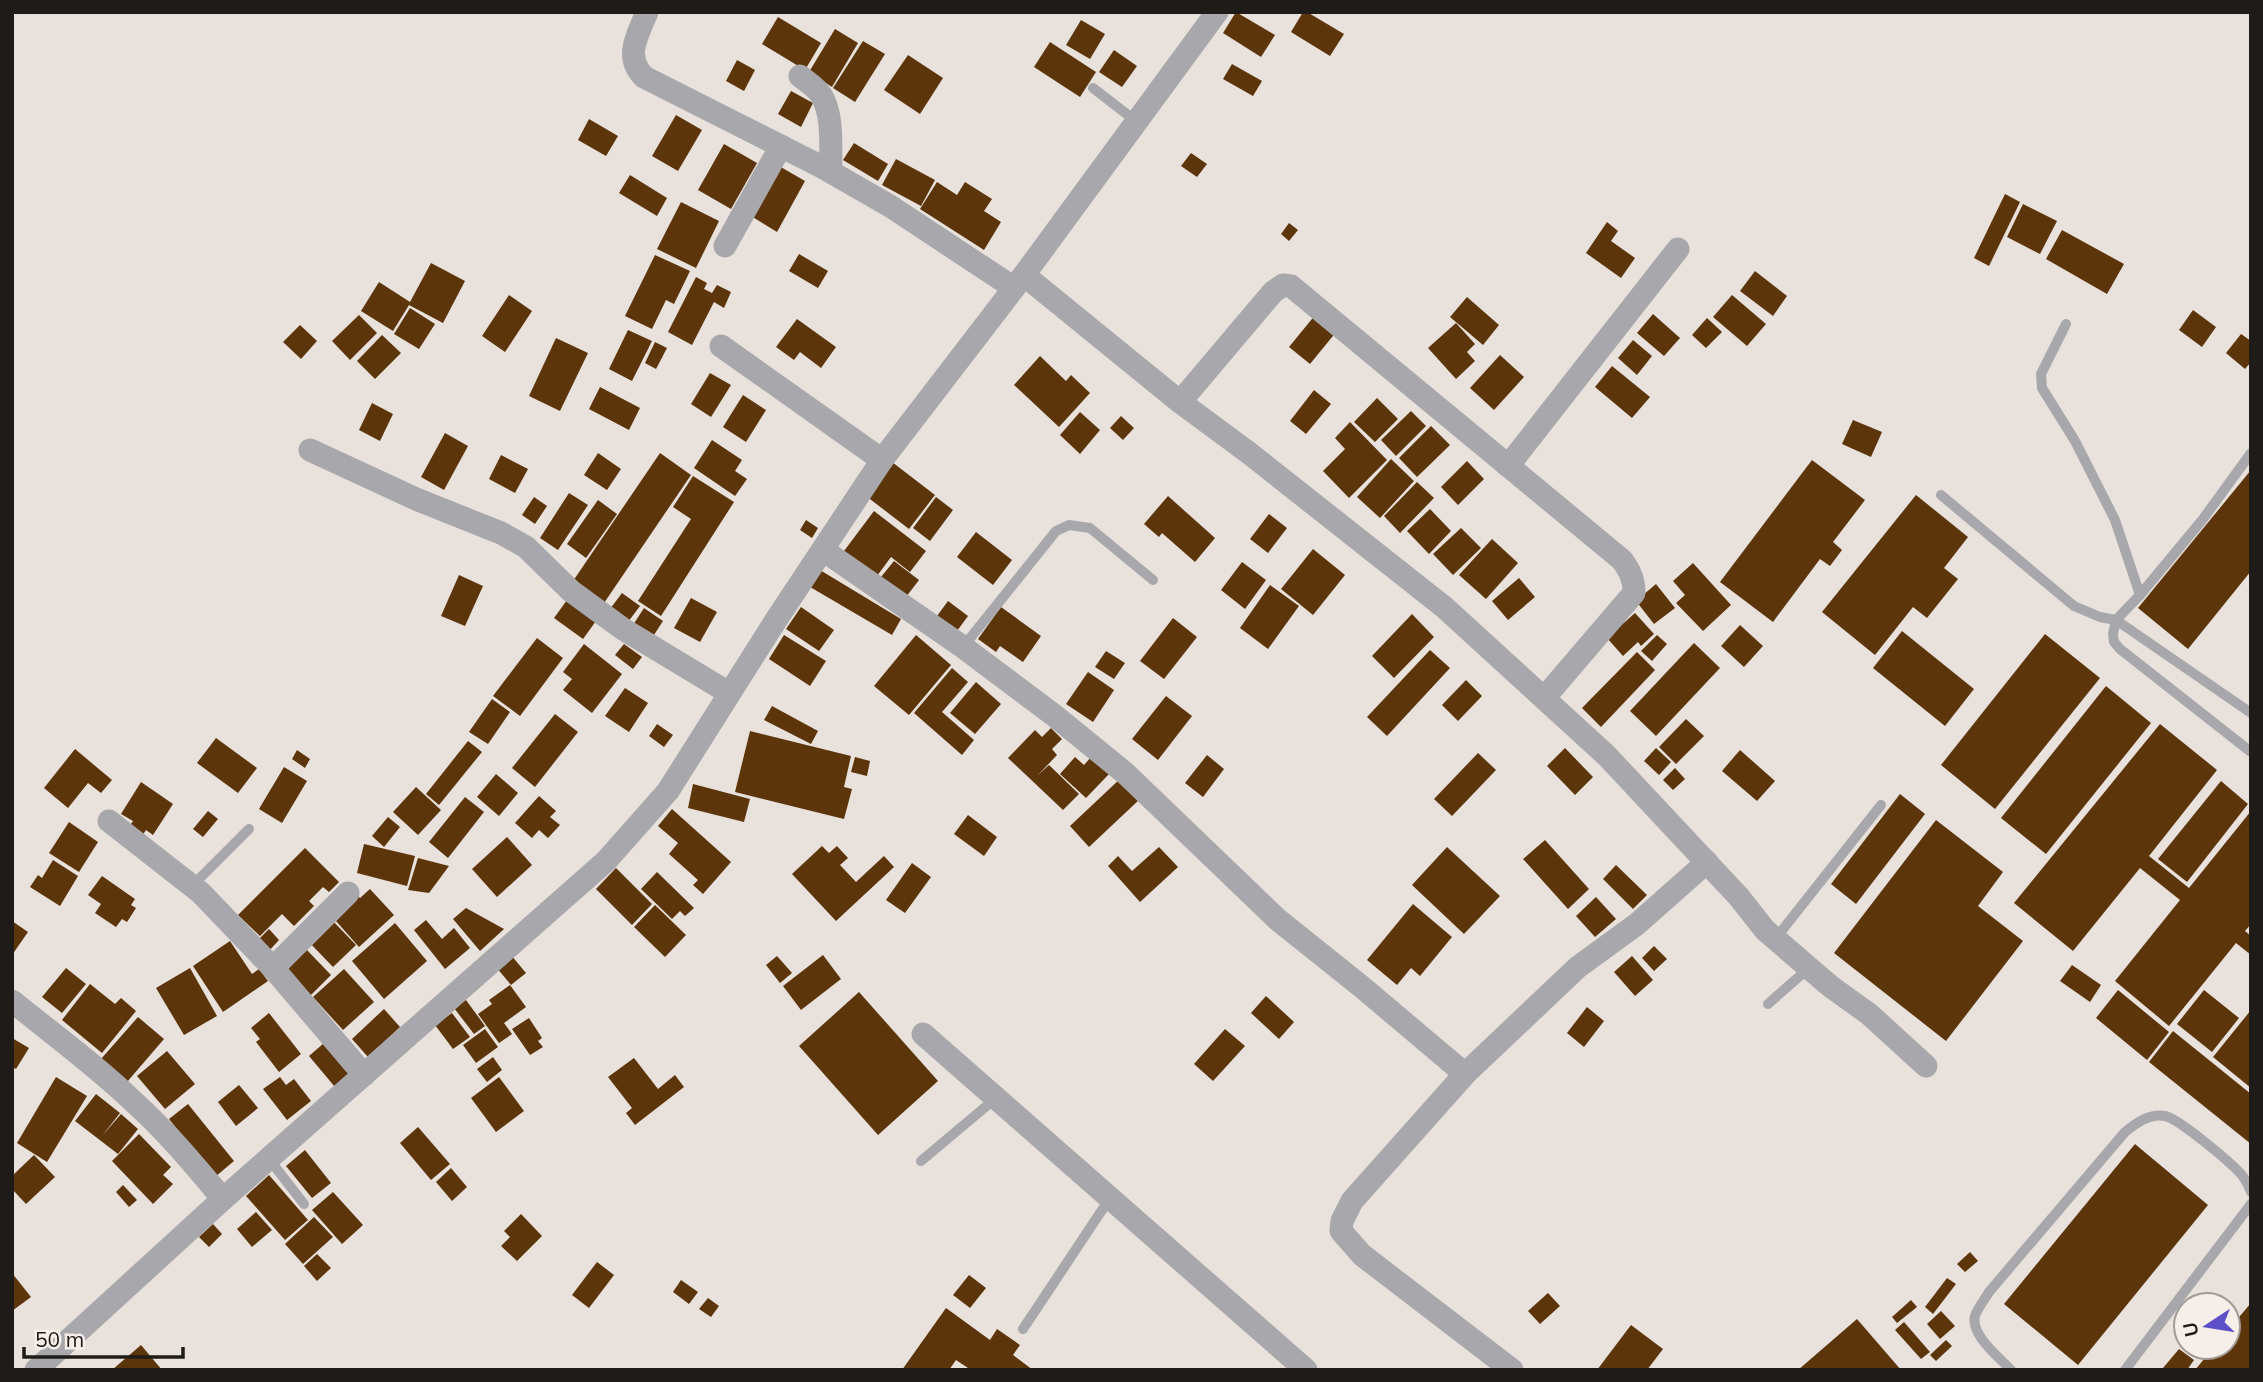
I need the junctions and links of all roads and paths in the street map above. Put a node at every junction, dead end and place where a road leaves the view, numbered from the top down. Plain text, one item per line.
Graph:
1 (646, 12) edge
2 (1217, 12) edge
3 (800, 76) dead end
4 (1093, 88) dead end
5 (1137, 122) junction
6 (781, 146) junction
7 (831, 171) junction
8 (725, 246) dead end
9 (1678, 248) dead end
10 (1019, 282) junction
11 (2066, 324) dead end
12 (720, 346) dead end
13 (1180, 402) junction
14 (310, 450) dead end
15 (2251, 453) edge
16 (882, 460) junction
17 (1508, 466) junction
18 (1941, 495) dead end
19 (823, 550) junction
20 (1153, 580) dead end
21 (2140, 595) junction
22 (2116, 620) junction
23 (963, 647) junction
24 (729, 693) junction
25 (1545, 697) junction
26 (2251, 713) edge
27 (2251, 752) edge
28 (1881, 805) dead end
29 (109, 821) dead end
30 (250, 829) dead end
31 (1707, 862) junction
32 (192, 886) junction
33 (348, 893) dead end
34 (1776, 938) junction
35 (1810, 967) junction
36 (273, 968) junction
37 (12, 1002) edge
38 (1768, 1004) dead end
39 (923, 1034) dead end
40 (1926, 1066) dead end
41 (1465, 1074) junction
42 (364, 1075) junction
43 (996, 1098) junction
44 (269, 1159) junction
45 (921, 1161) dead end
46 (2251, 1192) edge
47 (223, 1199) junction
48 (1110, 1199) junction
49 (303, 1204) dead end
50 (2251, 1204) edge
51 (1023, 1329) dead end
52 (36, 1370) edge
53 (1306, 1370) edge
54 (1511, 1370) edge
55 (2011, 1370) edge
56 (2125, 1370) edge

1 - 6 street
2 - 5 street
3 - 7 street
4 - 5 lane
5 - 10 street
6 - 7 street
6 - 8 street
7 - 10 street
9 - 17 street
10 - 13 street
10 - 16 street
11 - 21 lane
12 - 16 street
13 - 17 street
13 - 25 street
14 - 24 street
15 - 21 lane
16 - 19 street
17 - 25 street
18 - 22 lane
19 - 23 street
19 - 24 street
20 - 23 lane
21 - 22 lane
22 - 26 lane
22 - 27 lane
23 - 41 street
24 - 42 street
25 - 31 street
28 - 34 lane
29 - 32 street
30 - 32 lane
31 - 34 street
31 - 41 street
32 - 36 street
33 - 36 street
34 - 35 street
35 - 38 lane
35 - 40 street
36 - 42 street
37 - 47 street
39 - 43 street
41 - 54 street
42 - 44 street
43 - 45 lane
43 - 48 street
44 - 47 street
44 - 49 lane
46 - 55 lane
47 - 52 street
48 - 51 lane
48 - 53 street
50 - 56 lane

